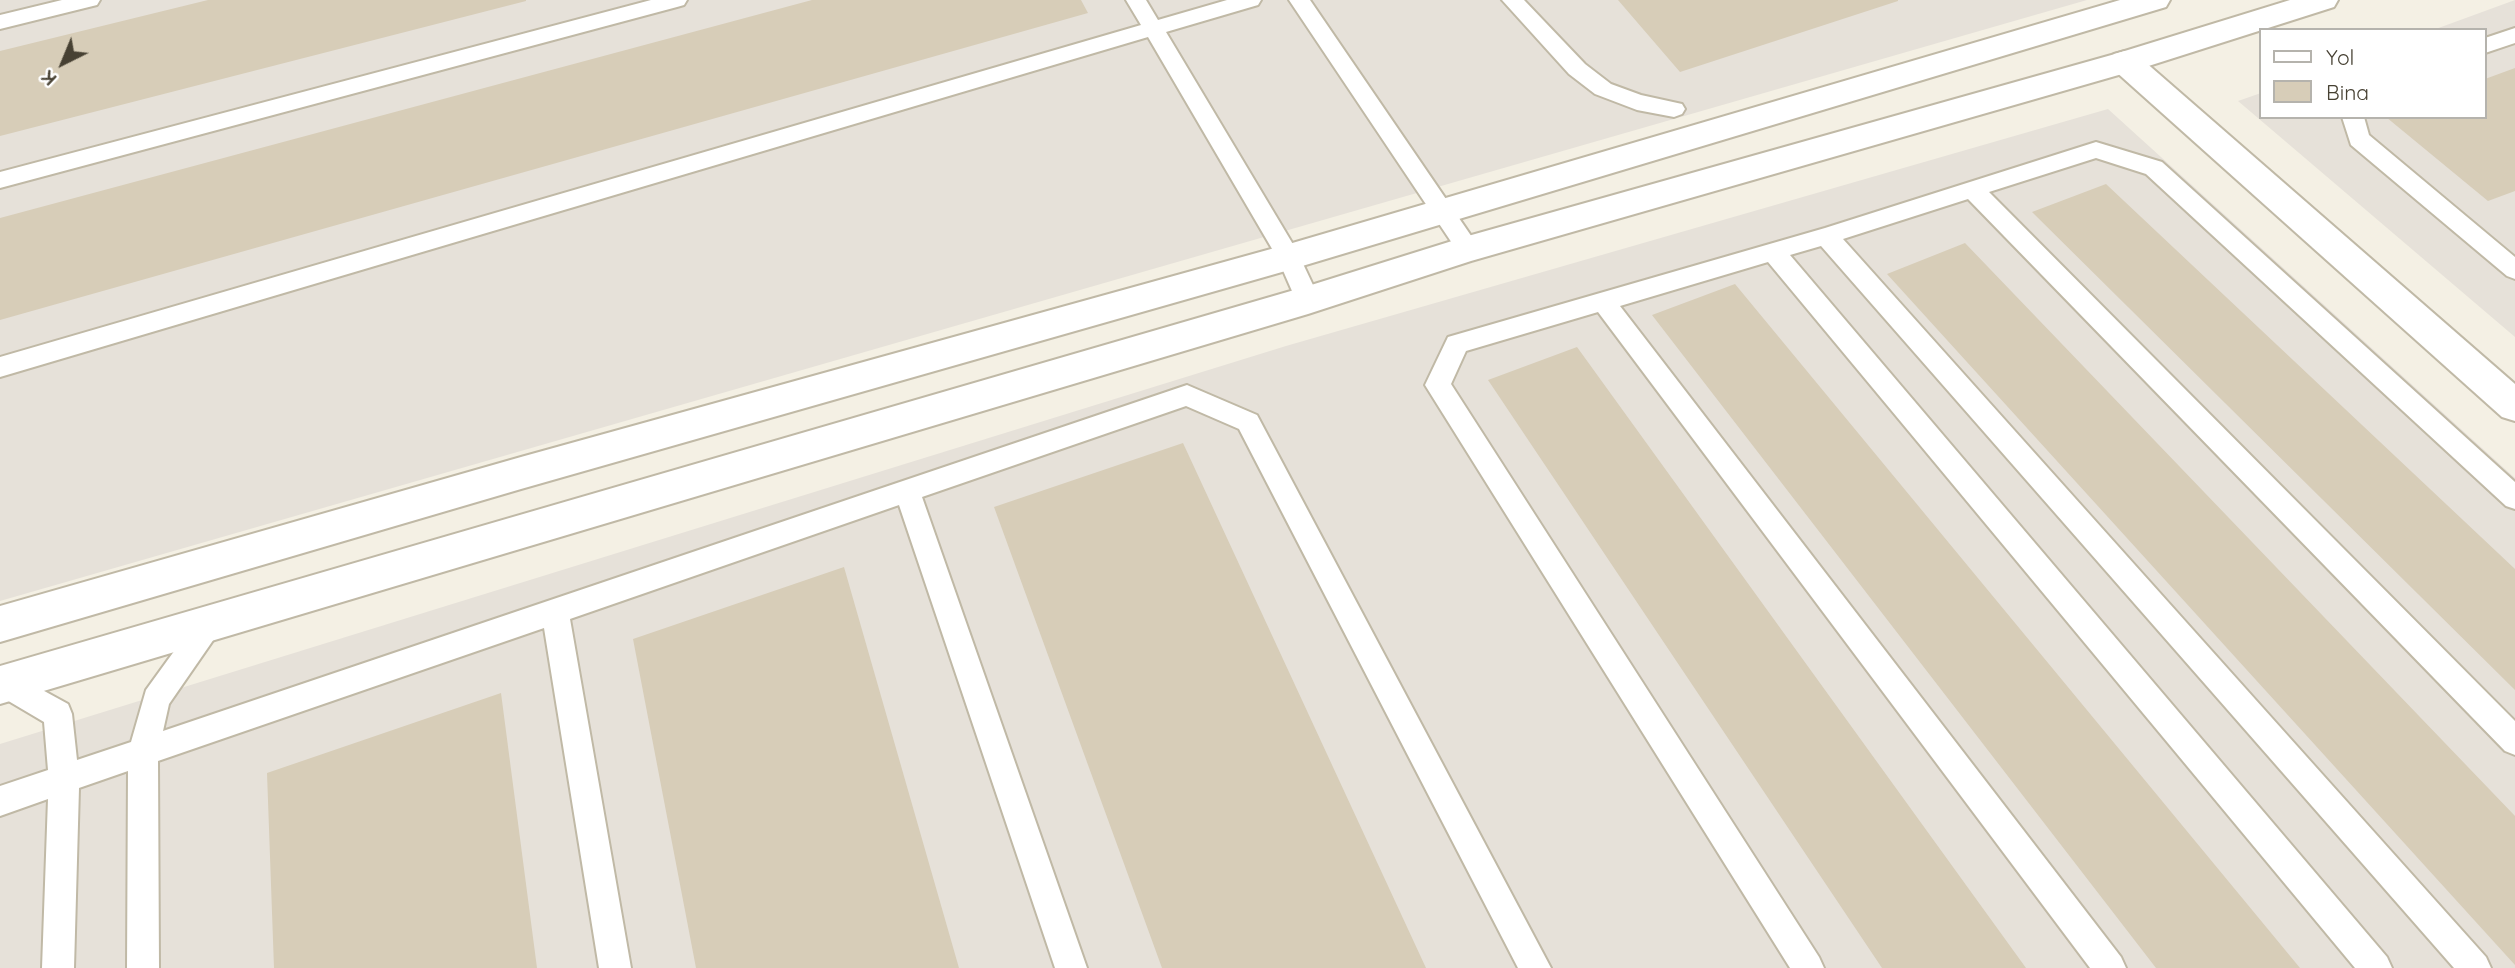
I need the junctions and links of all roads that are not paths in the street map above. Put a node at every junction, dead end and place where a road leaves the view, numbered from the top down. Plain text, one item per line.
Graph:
1 (90, 0) edge
2 (677, 0) edge
3 (1136, 0) edge
4 (1251, 0) edge
5 (1299, 0) edge
6 (1512, 0) edge
7 (2155, 0) edge
8 (2323, 0) edge
9 (0, 22) edge
10 (1153, 29) junction
11 (2515, 35) edge
12 (2487, 45) edge
13 (2125, 62) junction
14 (1674, 109) dead end
15 (2354, 119) edge
16 (0, 180) edge
17 (1971, 188) junction
18 (1444, 211) junction
19 (1826, 236) junction
20 (1468, 249) junction
21 (2506, 250) edge
22 (1773, 251) junction
23 (1289, 257) junction
24 (2515, 270) edge
25 (1308, 300) junction
26 (1602, 300) junction
27 (0, 367) edge
28 (2515, 406) edge
29 (907, 491) junction
30 (2515, 498) edge
31 (555, 611) junction
32 (211, 623) junction
33 (0, 624) edge
34 (2, 684) edge
35 (2515, 741) edge
36 (143, 753) junction
37 (64, 780) junction
38 (0, 801) edge
39 (58, 968) edge
40 (143, 968) edge
41 (615, 968) edge
42 (1071, 968) edge
43 (1535, 968) edge
44 (1808, 968) edge
45 (2110, 968) edge
46 (2376, 968) edge
47 (2475, 968) edge

1 - 9 lane
2 - 16 lane
3 - 10 lane
4 - 10 lane
5 - 18 lane
6 - 14 lane
7 - 18 street
8 - 13 street
10 - 23 lane
10 - 27 lane
11 - 12 lane
13 - 20 street
13 - 28 street
15 - 21 lane
17 - 19 lane
17 - 30 lane
17 - 35 lane
18 - 20 lane
18 - 23 street
19 - 22 lane
19 - 47 lane
20 - 25 street
21 - 24 lane
22 - 26 lane
22 - 46 lane
23 - 25 lane
23 - 33 street
25 - 32 street
26 - 44 lane
26 - 45 lane
29 - 31 lane
29 - 42 lane
29 - 43 lane
31 - 36 lane
31 - 41 lane
32 - 34 street
32 - 36 lane
34 - 37 lane
36 - 37 lane
36 - 40 lane
37 - 38 lane
37 - 39 lane

